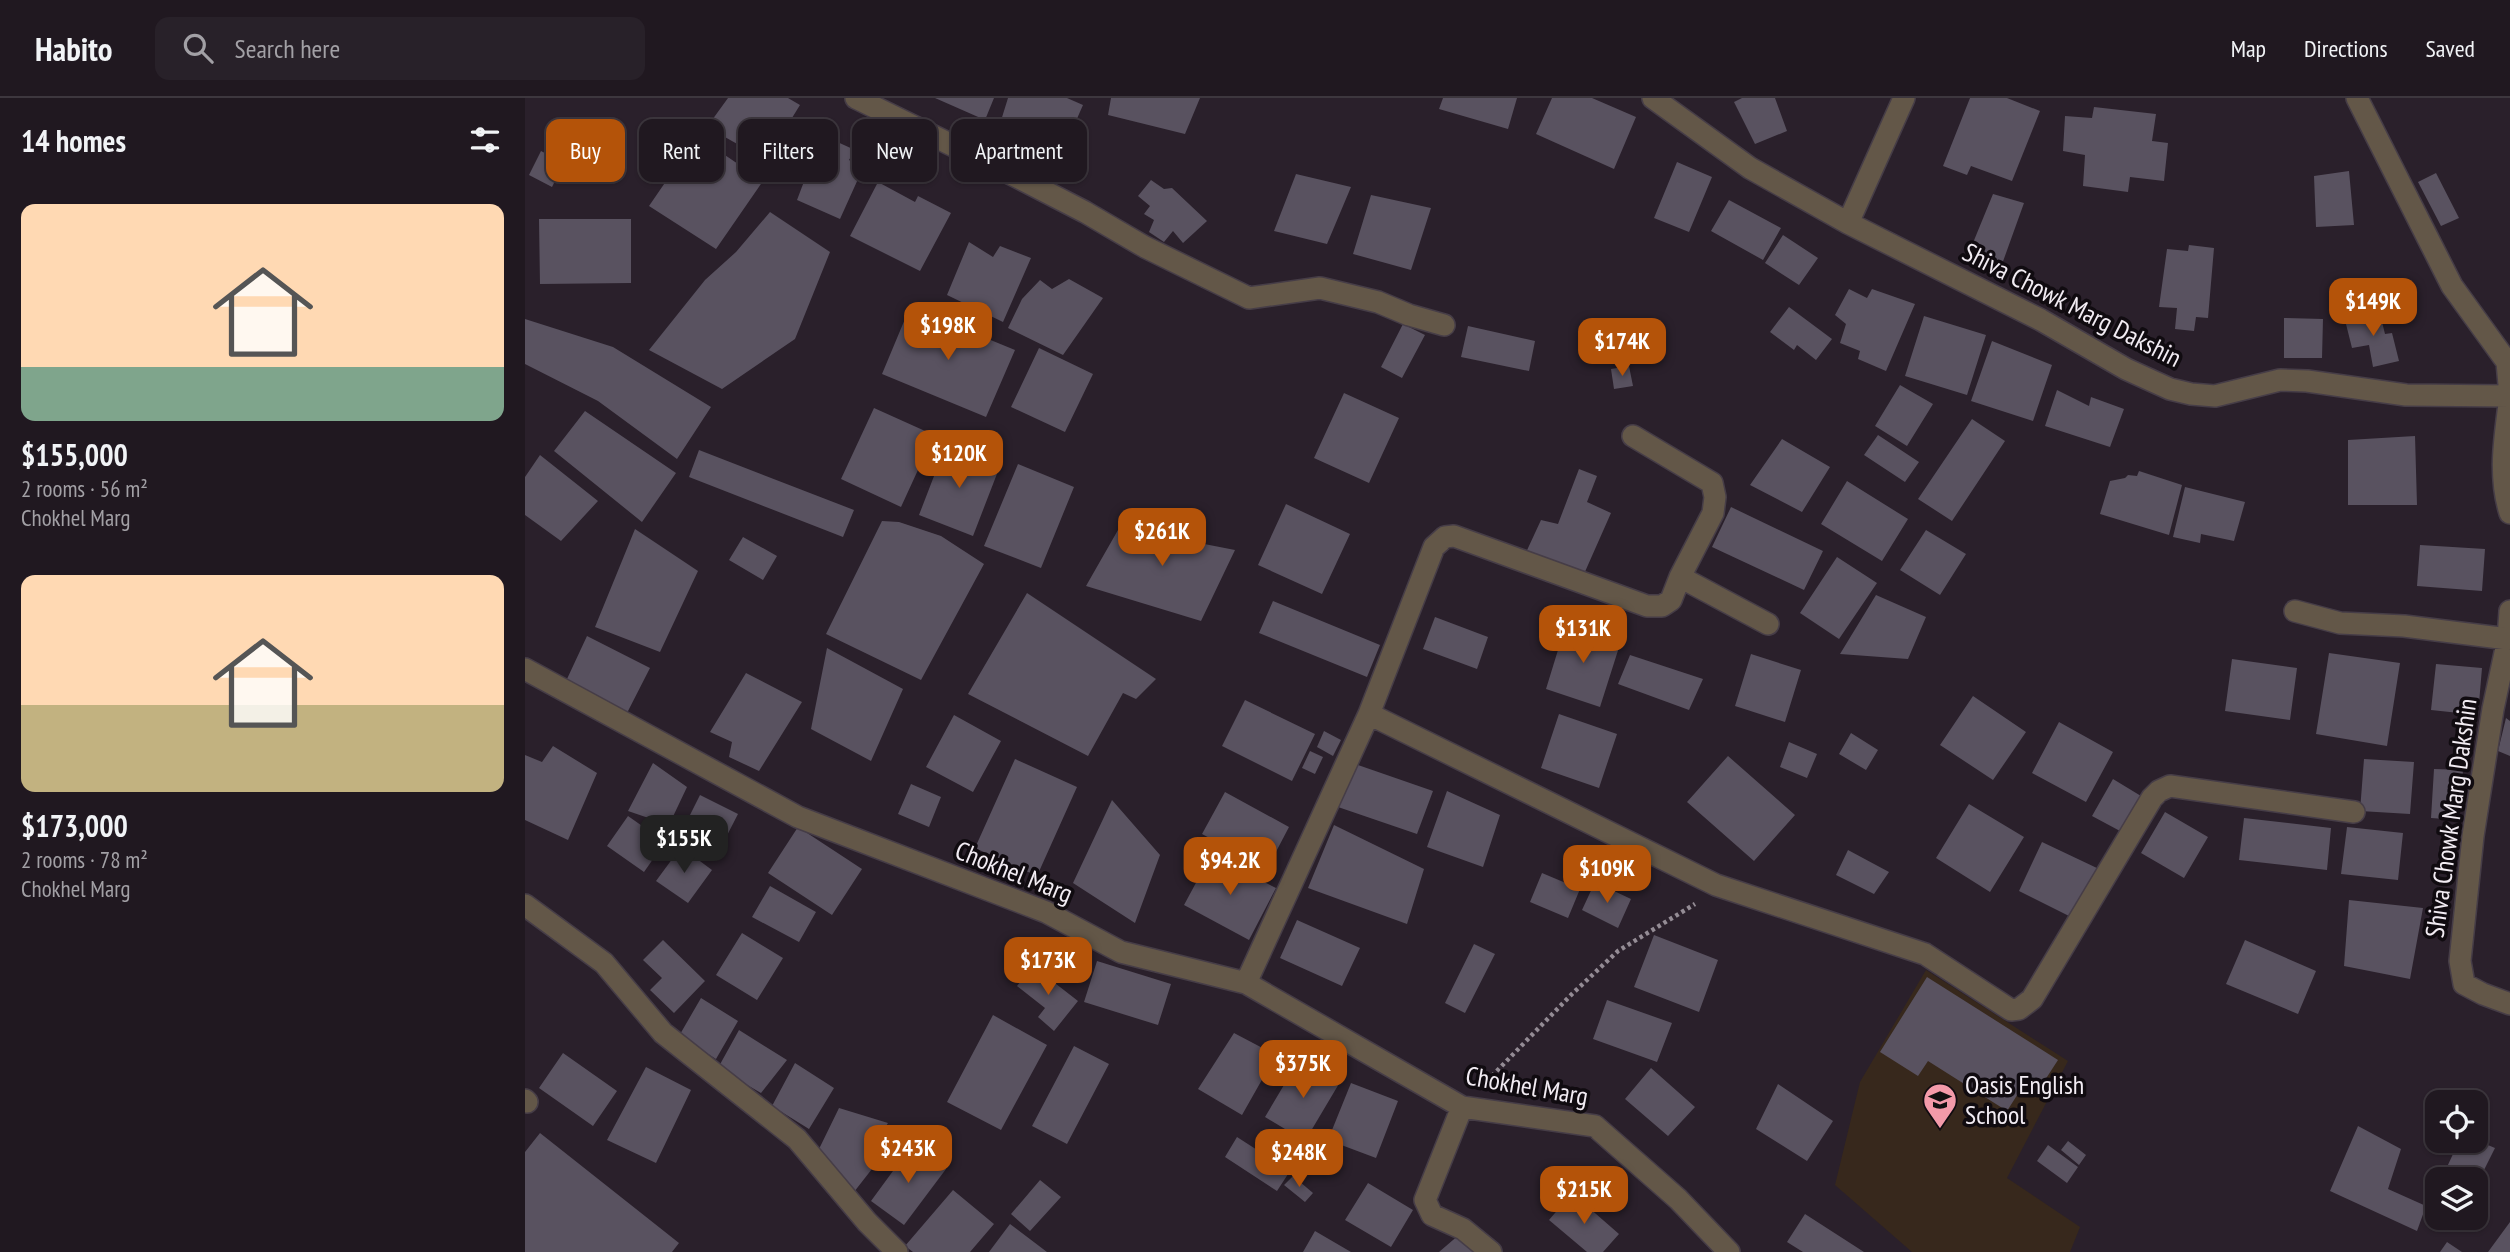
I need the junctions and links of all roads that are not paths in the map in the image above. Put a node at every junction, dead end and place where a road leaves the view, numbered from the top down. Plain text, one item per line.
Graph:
1 (856, 98) edge
2 (1653, 98) edge
3 (1904, 98) edge
4 (2357, 98) edge
5 (1848, 223) junction
6 (1444, 325) dead end
7 (2510, 396) edge
8 (1633, 436) dead end
9 (2510, 513) edge
10 (1680, 577) junction
11 (2295, 611) dead end
12 (2510, 611) edge
13 (1768, 624) dead end
14 (2508, 639) junction
15 (525, 669) edge
16 (1369, 714) junction
17 (2354, 812) dead end
18 (525, 905) edge
19 (1246, 983) junction
20 (2510, 1004) edge
21 (1462, 1107) junction
22 (897, 1252) edge
23 (1491, 1252) edge
24 (1729, 1252) edge

1 - 6 street
2 - 5 street, Shiva Chowk Marg Dakshin
3 - 5 street
4 - 7 street
5 - 7 street, Shiva Chowk Marg Dakshin
7 - 9 street
8 - 10 street
10 - 13 street
10 - 16 street
11 - 14 street
12 - 14 street, Shiva Chowk Marg Dakshin
14 - 20 street, Shiva Chowk Marg Dakshin
15 - 19 street, Chokhel Marg
16 - 17 street
16 - 19 street
18 - 22 street
19 - 21 street, Chokhel Marg
21 - 23 street
21 - 24 street, Chokhel Marg

